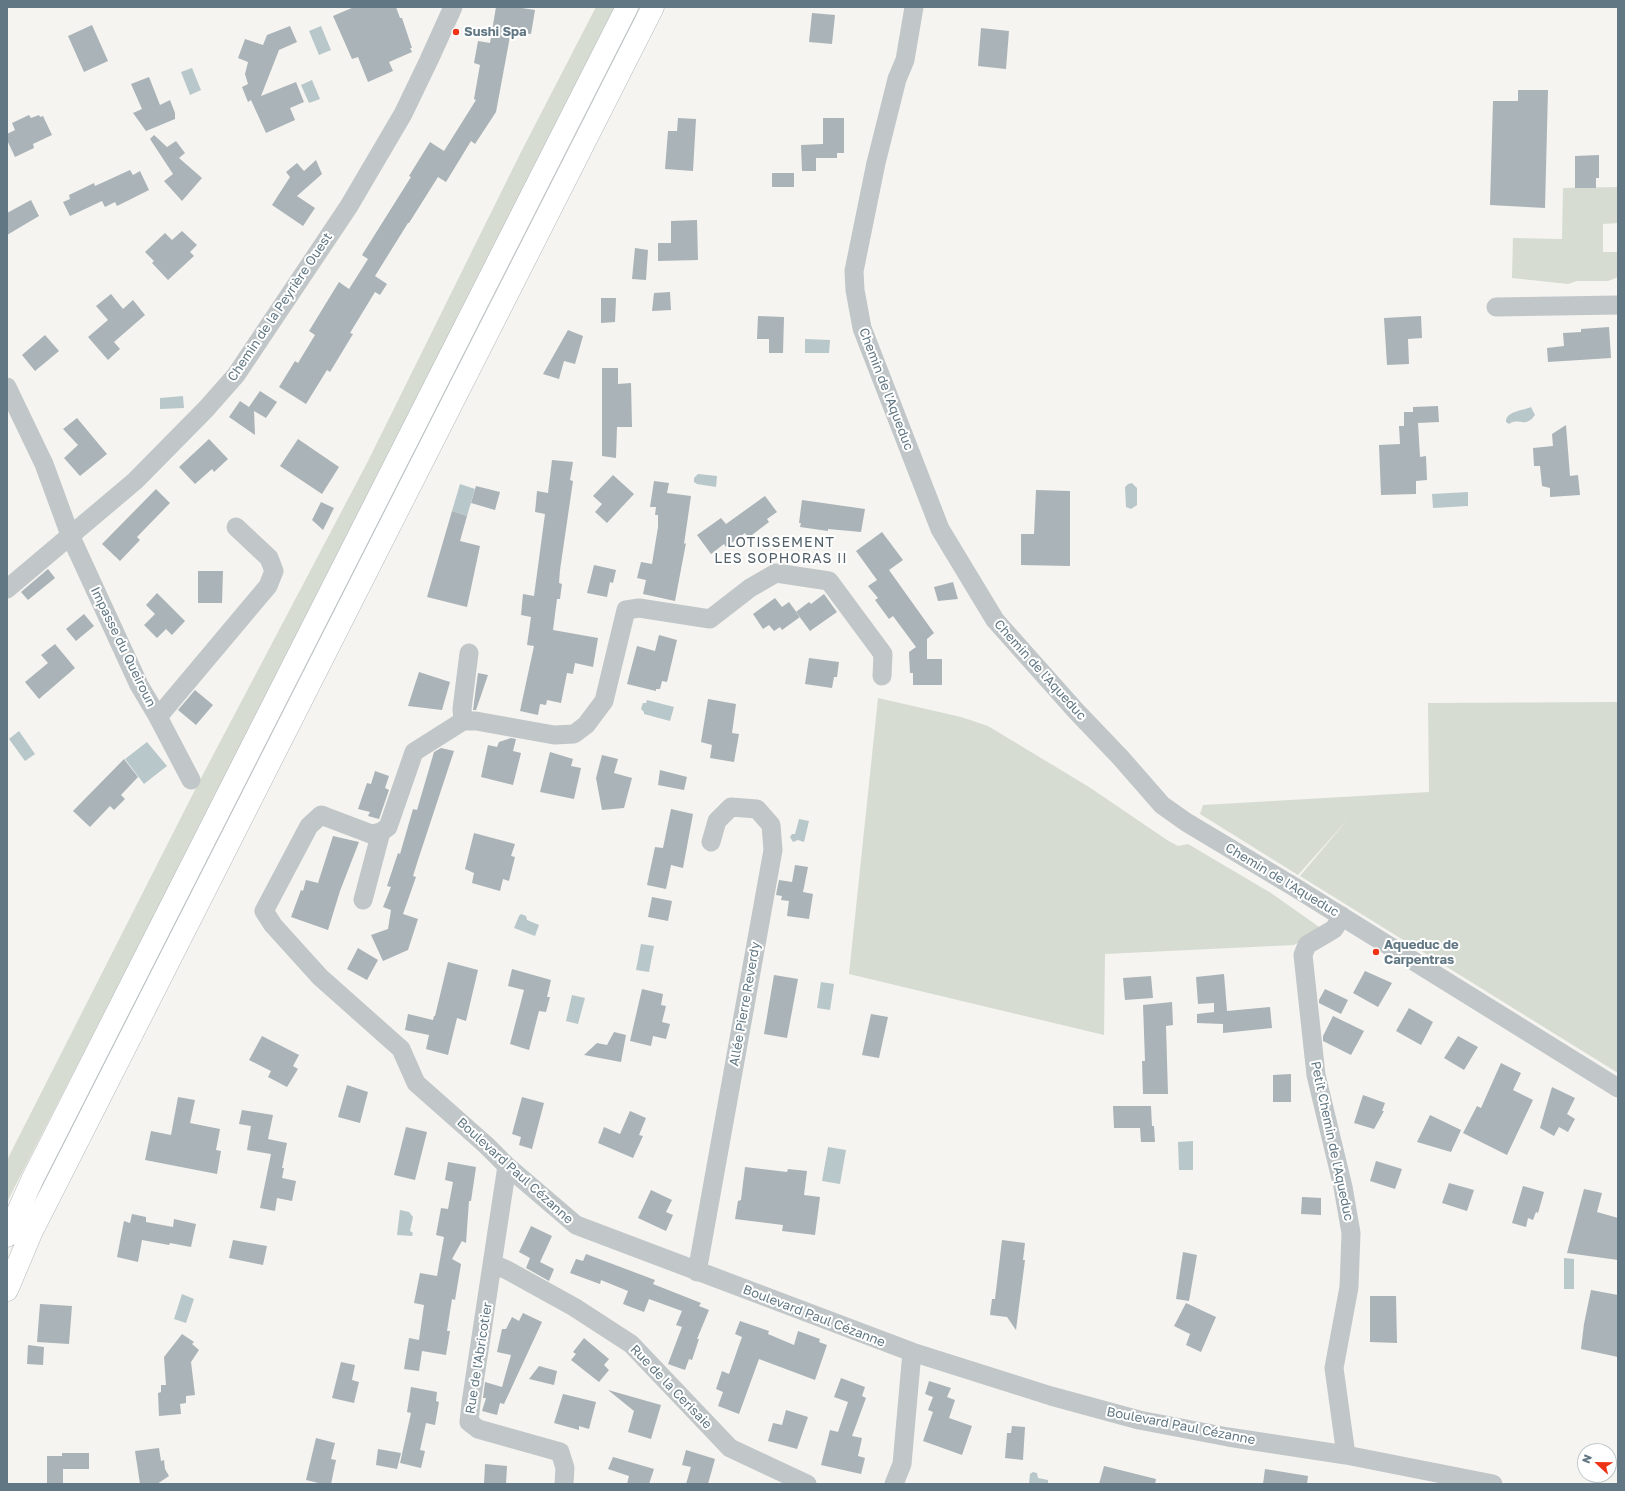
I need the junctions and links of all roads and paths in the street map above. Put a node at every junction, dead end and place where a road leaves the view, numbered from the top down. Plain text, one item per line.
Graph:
1 (453, 7) edge
2 (626, 7) edge
3 (653, 7) edge
4 (914, 7) edge
5 (1618, 305) edge
6 (1496, 307) dead end
7 (7, 387) edge
8 (236, 527) dead end
9 (70, 534) junction
10 (7, 589) edge
11 (469, 653) dead end
12 (882, 676) dead end
13 (158, 717) junction
14 (463, 721) junction
15 (191, 780) dead end
16 (381, 832) junction
17 (711, 842) dead end
18 (364, 900) dead end
19 (1342, 916) junction
20 (1618, 1088) edge
21 (507, 1166) junction
22 (7, 1236) edge
23 (493, 1264) junction
24 (697, 1272) junction
25 (7, 1290) edge
26 (912, 1352) junction
27 (1346, 1455) junction
28 (564, 1484) edge
29 (807, 1484) edge
30 (894, 1484) edge
31 (1493, 1484) edge

1 - 9 street, Chemin de la Peyrière Ouest
2 - 22 main road
3 - 25 main road
4 - 19 street, Chemin de l'Aqueduc
5 - 6 street
7 - 9 street, Impasse du Queiroun
8 - 13 street
9 - 10 street, Chemin de la Peyrière Ouest
9 - 13 street, Impasse du Queiroun
11 - 14 street
12 - 14 street
13 - 15 street, Impasse du Queiroun
14 - 16 street
16 - 18 street
16 - 21 street, Boulevard Paul Cézanne
17 - 24 street, Allée Pierre Reverdy
19 - 20 street, Chemin de l'Aqueduc
19 - 27 street, Petit Chemin de l'Aqueduc
21 - 23 street, Rue de l'Abricotier
21 - 24 street, Boulevard Paul Cézanne
23 - 28 street, Rue de l'Abricotier
23 - 29 street, Rue de la Cerisaie
24 - 26 street, Boulevard Paul Cézanne
26 - 27 street, Boulevard Paul Cézanne
26 - 30 street
27 - 31 street, Boulevard Paul Cézanne

